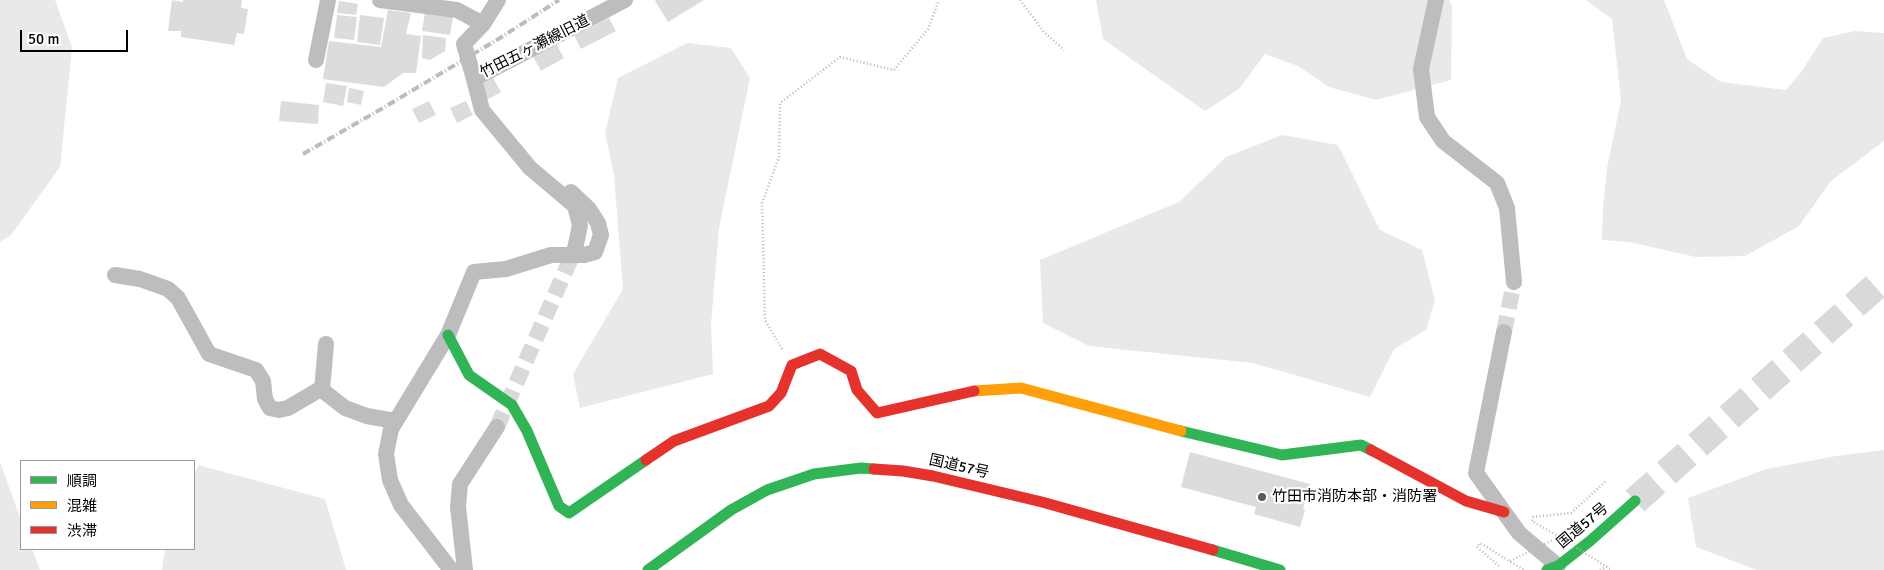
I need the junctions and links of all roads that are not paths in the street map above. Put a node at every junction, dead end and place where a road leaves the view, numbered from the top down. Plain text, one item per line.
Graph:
1 (328, 0) edge
2 (380, 0) edge
3 (498, 0) edge
4 (625, 0) edge
5 (1436, 0) edge
6 (483, 24) junction
7 (316, 60) dead end
8 (474, 78) junction
9 (556, 191) junction
10 (580, 252) junction
11 (115, 275) dead end
12 (1514, 282) tunnel mouth
13 (1504, 332) tunnel mouth
14 (448, 335) junction
15 (326, 344) dead end
16 (322, 388) junction
17 (395, 421) junction
18 (497, 426) tunnel mouth
19 (1635, 500) tunnel mouth
20 (1504, 512) junction
21 (1245, 565) edge
22 (1557, 569) edge
23 (451, 570) edge
24 (465, 570) edge
25 (648, 570) edge
26 (1280, 570) edge

1 - 7 street
2 - 6 street
3 - 6 street, 竹田五ヶ瀬線旧道
4 - 8 street, 竹田五ヶ瀬線旧道
5 - 12 street
6 - 8 street, 竹田五ヶ瀬線旧道
8 - 9 street
9 - 10 street
9 - 10 street
10 - 14 street, bridge
11 - 16 street
13 - 20 street
14 - 17 street
14 - 20 main road
15 - 16 street
16 - 17 street
17 - 23 street
18 - 24 street
19 - 22 main road, 国道57号
20 - 22 street
21 - 25 main road, 国道57号
21 - 26 main road, 国道57号

